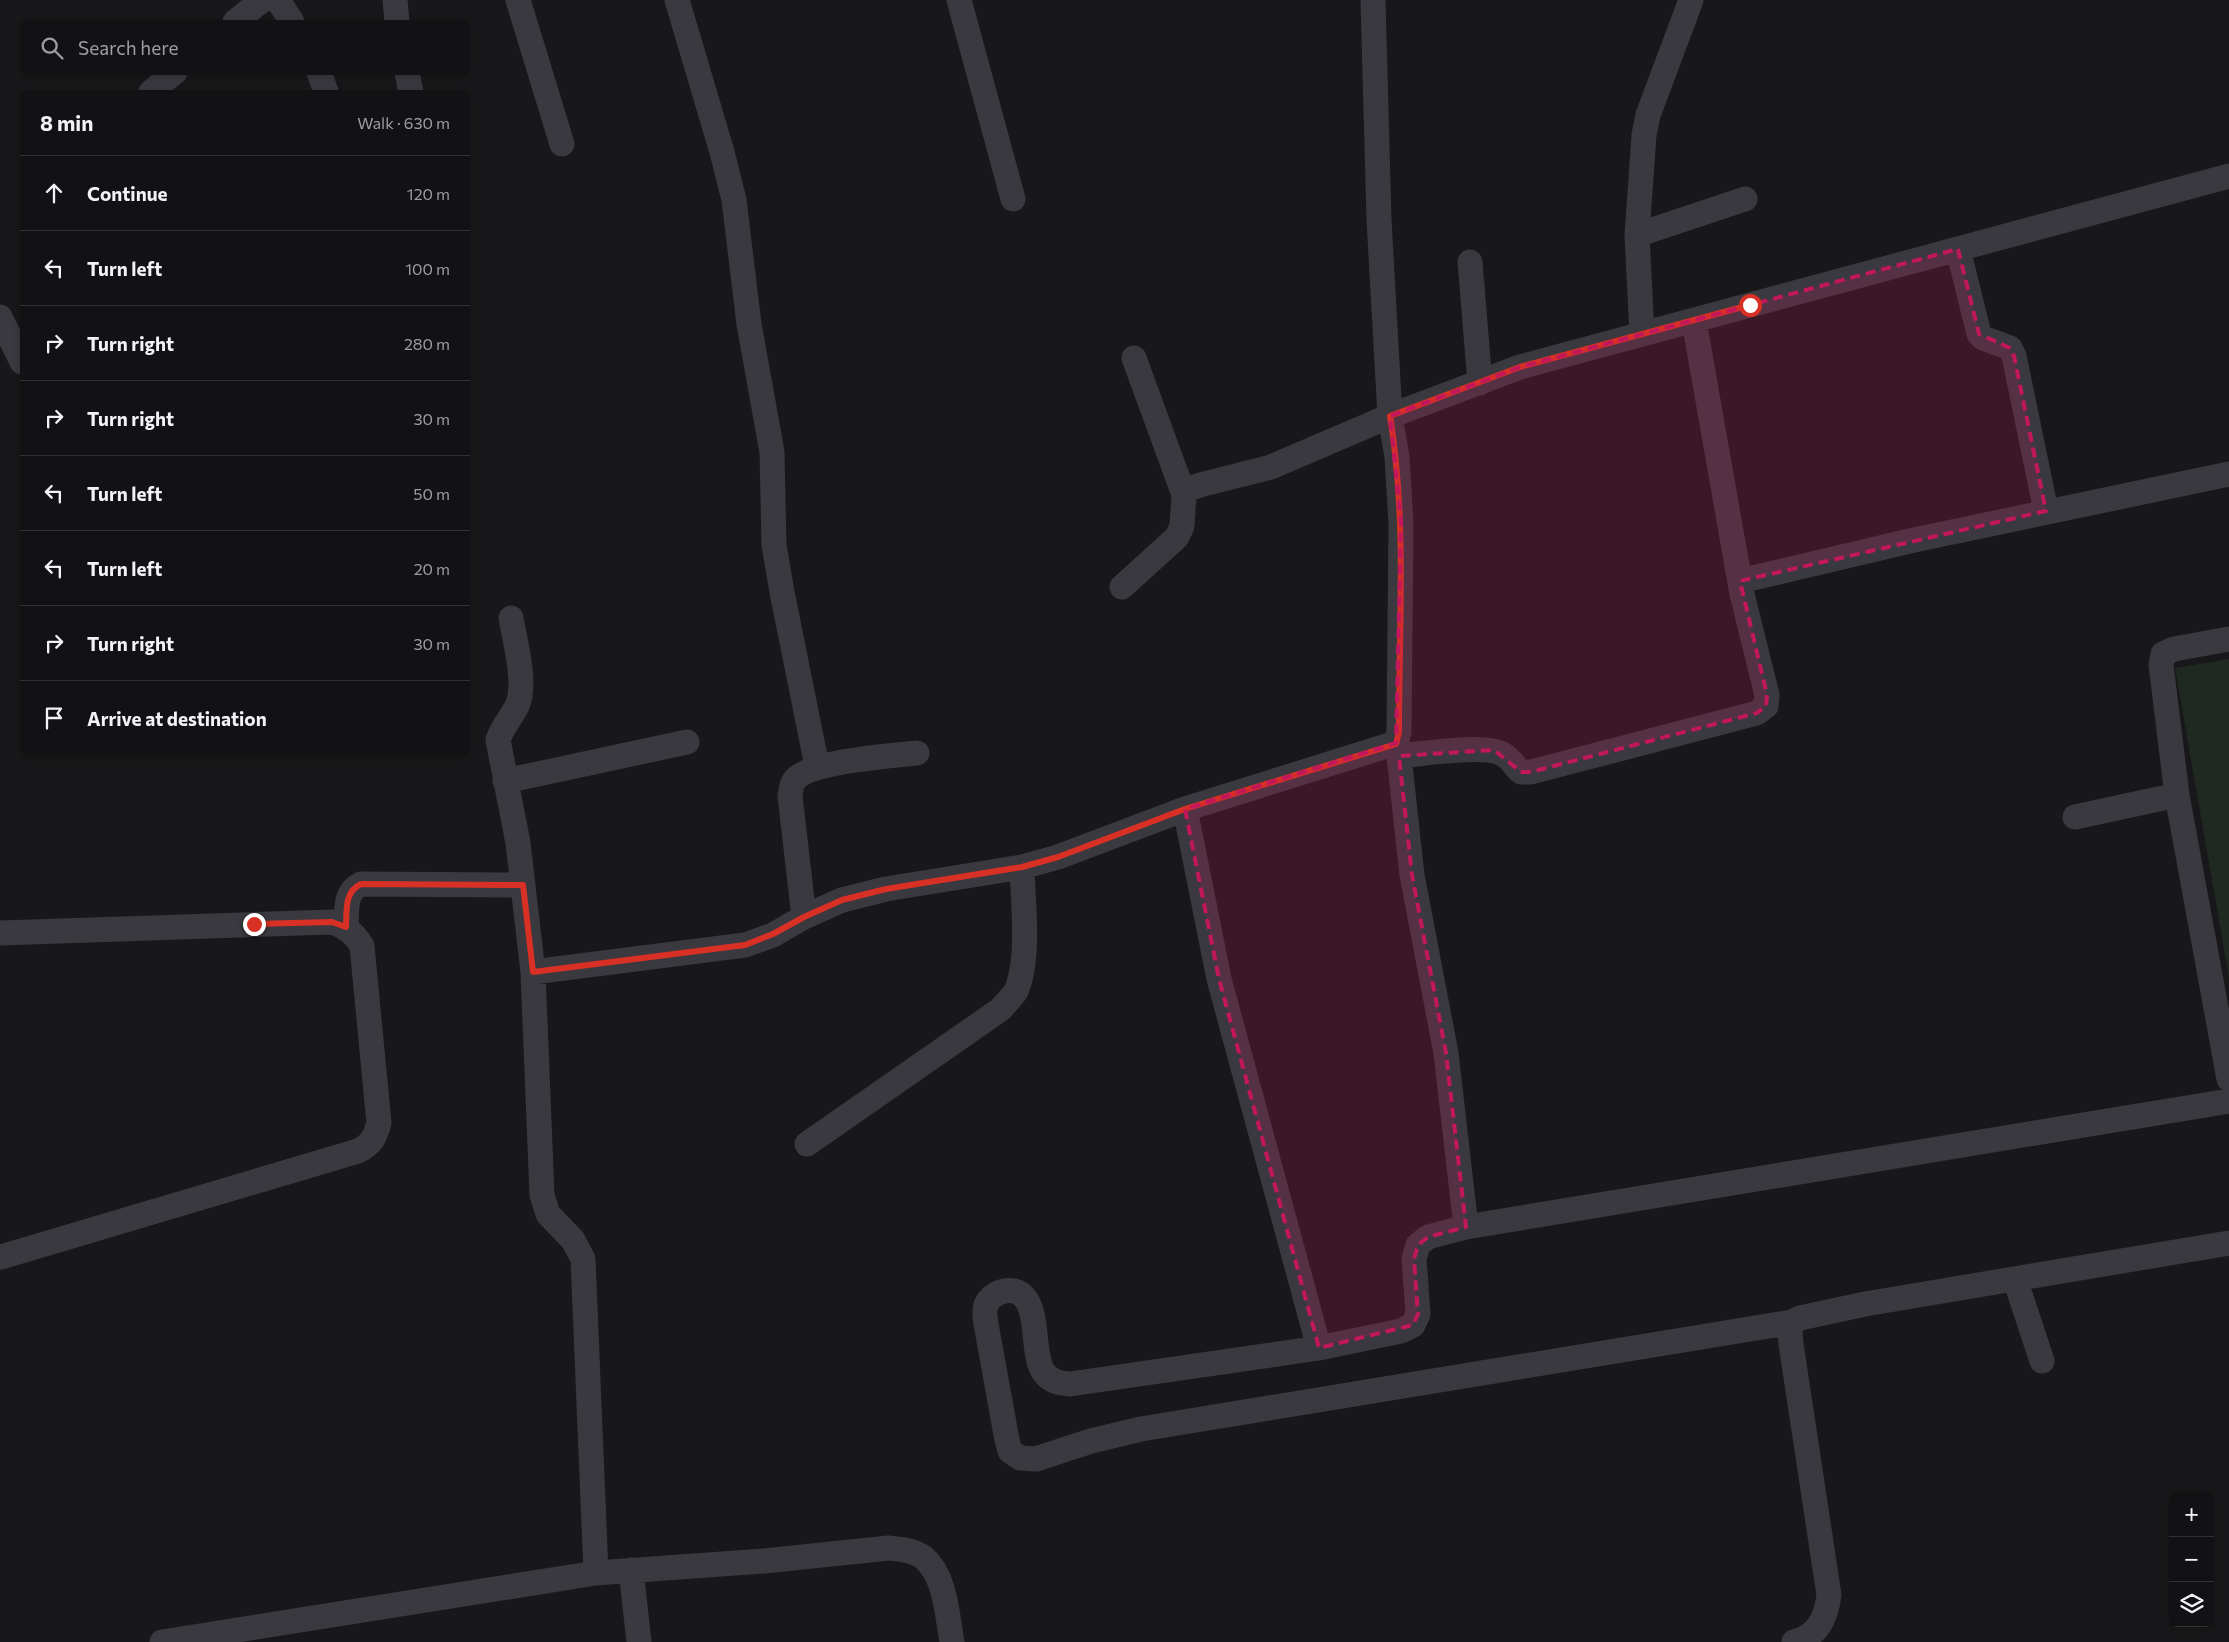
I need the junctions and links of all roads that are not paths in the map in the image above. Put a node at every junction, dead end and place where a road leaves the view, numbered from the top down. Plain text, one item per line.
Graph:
1 (262, 0) edge
2 (278, 0) edge
3 (396, 0) edge
4 (518, 0) edge
5 (677, 0) edge
6 (959, 0) edge
7 (1373, 0) edge
8 (1692, 0) edge
9 (237, 20) edge
10 (291, 20) edge
11 (397, 20) edge
12 (171, 75) edge
13 (320, 75) edge
14 (408, 75) edge
15 (153, 90) edge
16 (325, 90) edge
17 (411, 90) edge
18 (562, 144) dead end
19 (2229, 176) edge
20 (1013, 199) dead end
21 (1745, 199) dead end
22 (1637, 235) junction
23 (1958, 249) junction
24 (1470, 262) dead end
25 (0, 317) edge
26 (1694, 320) junction
27 (1642, 334) junction
28 (20, 358) edge
29 (1134, 358) dead end
30 (1480, 383) junction
31 (1390, 416) junction
32 (2229, 474) edge
33 (1184, 495) junction
34 (2046, 511) junction
35 (1740, 581) junction
36 (1122, 587) dead end
37 (511, 618) dead end
38 (2229, 639) edge
39 (687, 742) dead end
40 (1398, 750) junction
41 (917, 753) dead end
42 (818, 766) junction
43 (505, 780) junction
44 (2177, 795) junction
45 (1185, 809) junction
46 (2075, 817) dead end
47 (1022, 867) junction
48 (523, 885) junction
49 (804, 917) junction
50 (346, 927) junction
51 (0, 933) edge
52 (533, 972) junction
53 (2229, 1079) edge
54 (2229, 1101) edge
55 (807, 1144) dead end
56 (1466, 1227) junction
57 (2229, 1243) edge
58 (1, 1257) edge
59 (2015, 1279) junction
60 (1792, 1322) junction
61 (1319, 1348) junction
62 (2042, 1361) dead end
63 (631, 1570) junction
64 (596, 1573) junction
65 (1800, 1641) edge
66 (162, 1642) edge
67 (639, 1642) edge
68 (952, 1642) edge

1 - 9 street
2 - 10 street
3 - 11 street
4 - 18 street
5 - 42 street
6 - 20 street
7 - 31 street
8 - 22 street
12 - 15 street
13 - 16 street
14 - 17 street
19 - 23 street
21 - 22 street
22 - 27 street
23 - 26 street
23 - 34 street
24 - 30 street
25 - 28 street
26 - 27 street
26 - 35 street
27 - 30 street
29 - 33 street
30 - 31 street
31 - 33 street
31 - 40 street
32 - 34 street
33 - 36 street
34 - 35 street
35 - 40 street
37 - 43 street
38 - 44 street
39 - 43 street
40 - 45 street
40 - 56 street
41 - 42 street
42 - 49 street
43 - 48 street
44 - 46 street
44 - 53 street
45 - 47 street
45 - 61 street
47 - 49 street
47 - 55 street
48 - 50 street
48 - 52 street
49 - 52 street
50 - 51 street
50 - 58 street
52 - 64 street
54 - 56 street
56 - 61 street
57 - 59 street
59 - 60 street
59 - 62 street
60 - 61 street
60 - 65 street
63 - 64 street
63 - 67 street
63 - 68 street
64 - 66 street

